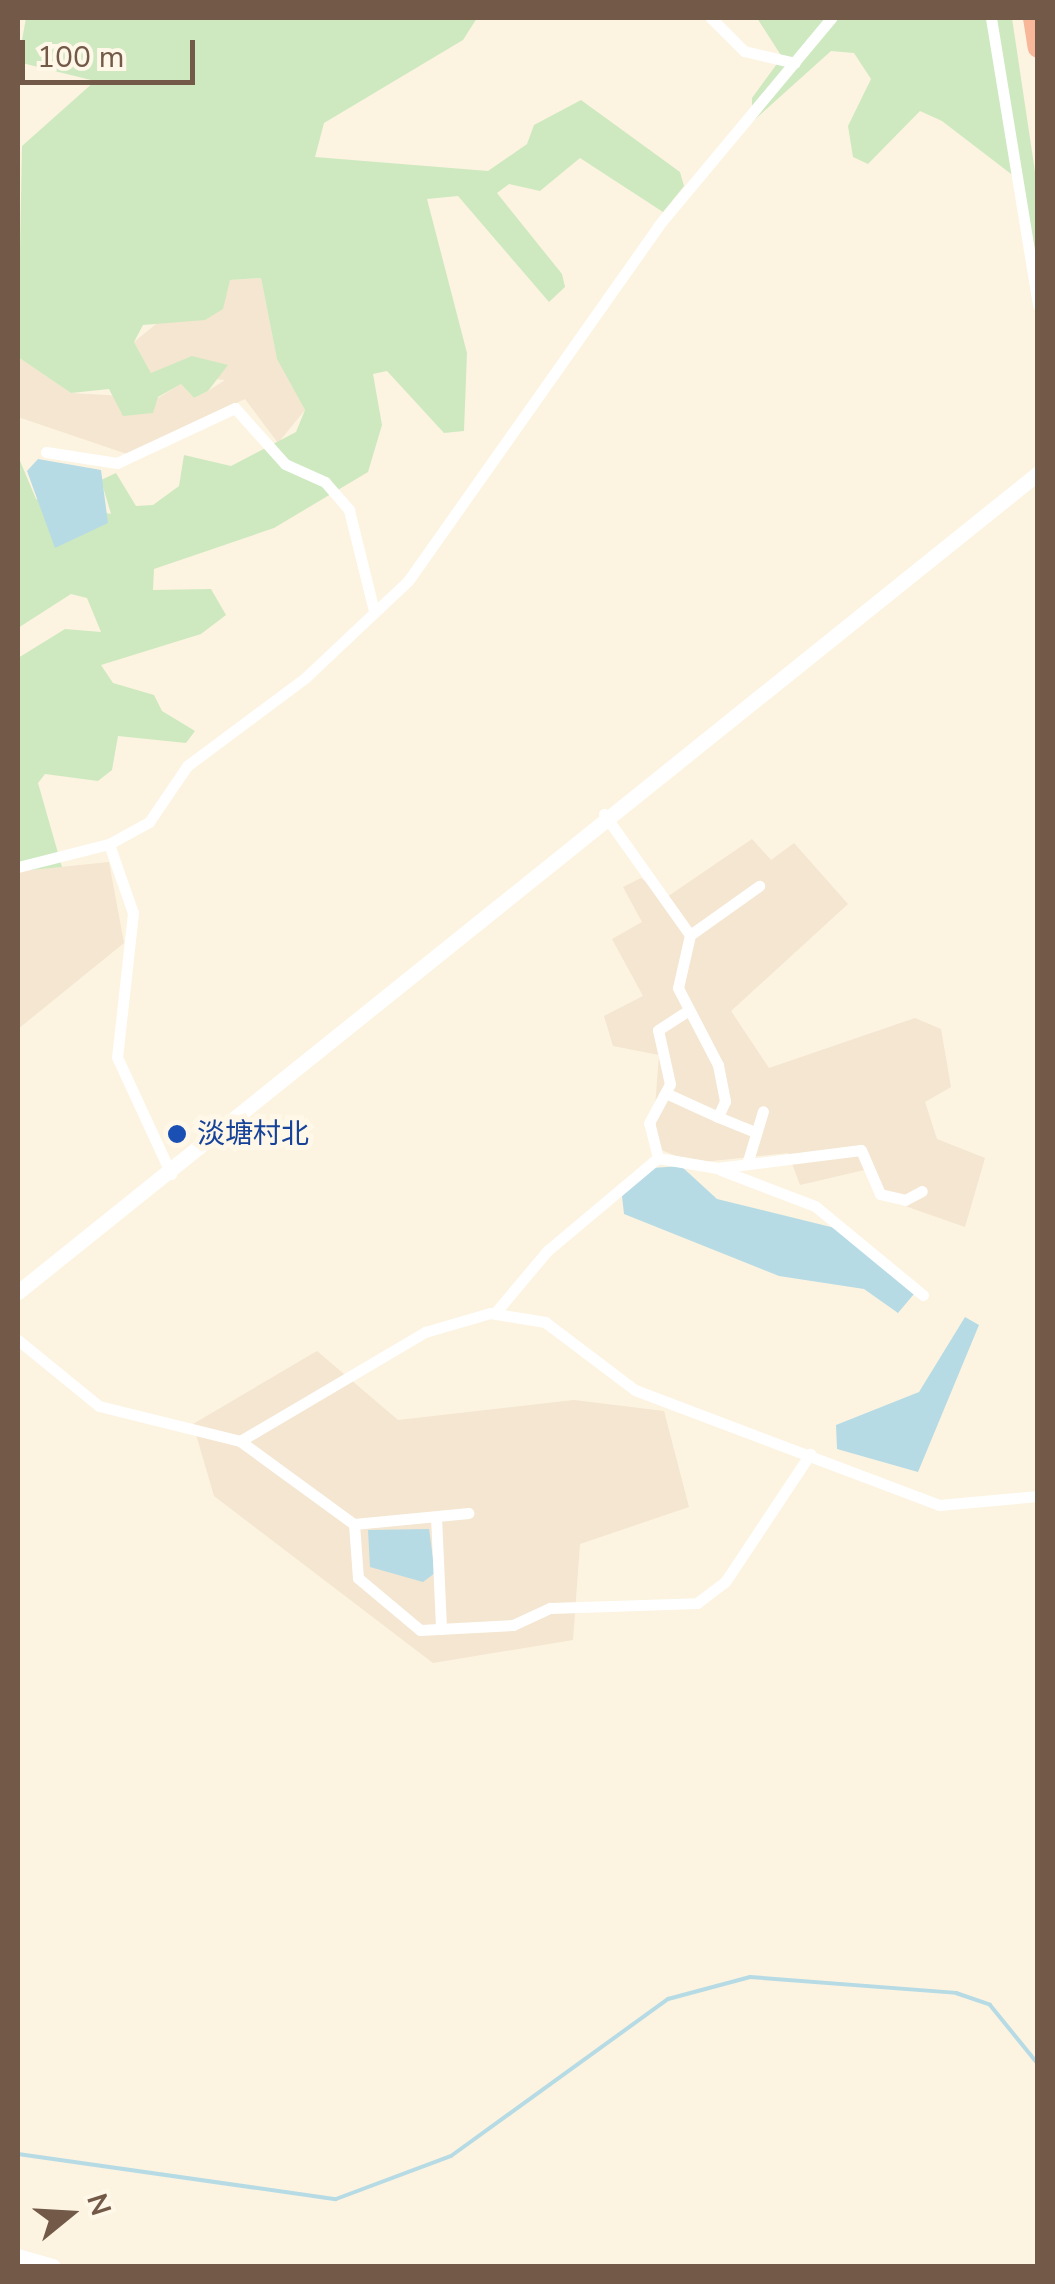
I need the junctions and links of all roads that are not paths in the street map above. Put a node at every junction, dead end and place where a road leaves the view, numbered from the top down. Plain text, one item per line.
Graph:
1 (711, 18) edge
2 (831, 18) edge
3 (991, 18) edge
4 (1033, 18) edge
5 (1038, 48) edge
6 (795, 62) junction
7 (1038, 305) edge
8 (46, 452) dead end
9 (1038, 473) edge
10 (374, 611) junction
11 (604, 814) junction
12 (110, 844) junction
13 (18, 867) edge
14 (758, 886) dead end
15 (690, 935) junction
16 (686, 1012) junction
17 (670, 1095) junction
18 (764, 1112) dead end
19 (718, 1117) junction
20 (755, 1132) junction
21 (658, 1158) junction
22 (748, 1164) junction
23 (717, 1168) junction
24 (172, 1174) junction
25 (922, 1191) dead end
26 (18, 1292) edge
27 (923, 1295) dead end
28 (495, 1313) junction
29 (18, 1340) edge
30 (240, 1440) junction
31 (810, 1454) junction
32 (1038, 1496) edge
33 (468, 1512) dead end
34 (436, 1517) junction
35 (354, 1524) junction
36 (442, 1630) junction
37 (18, 2256) edge
38 (54, 2266) edge

1 - 6 street
2 - 6 street
3 - 7 street
4 - 5 highway
6 - 10 street
8 - 10 street
9 - 11 main road
10 - 12 street
11 - 15 street
11 - 24 main road
12 - 13 street
12 - 24 street
14 - 15 street
15 - 16 street
16 - 17 street
16 - 19 street
17 - 19 street
17 - 21 street
18 - 20 street
19 - 20 street
20 - 22 street
21 - 23 street
21 - 28 street
22 - 23 street
22 - 25 street
23 - 27 street
24 - 26 main road
28 - 30 street
28 - 31 street
29 - 30 street
30 - 35 street
31 - 32 street
31 - 36 street
33 - 34 street
34 - 35 street
34 - 36 street
35 - 36 street
37 - 38 street

